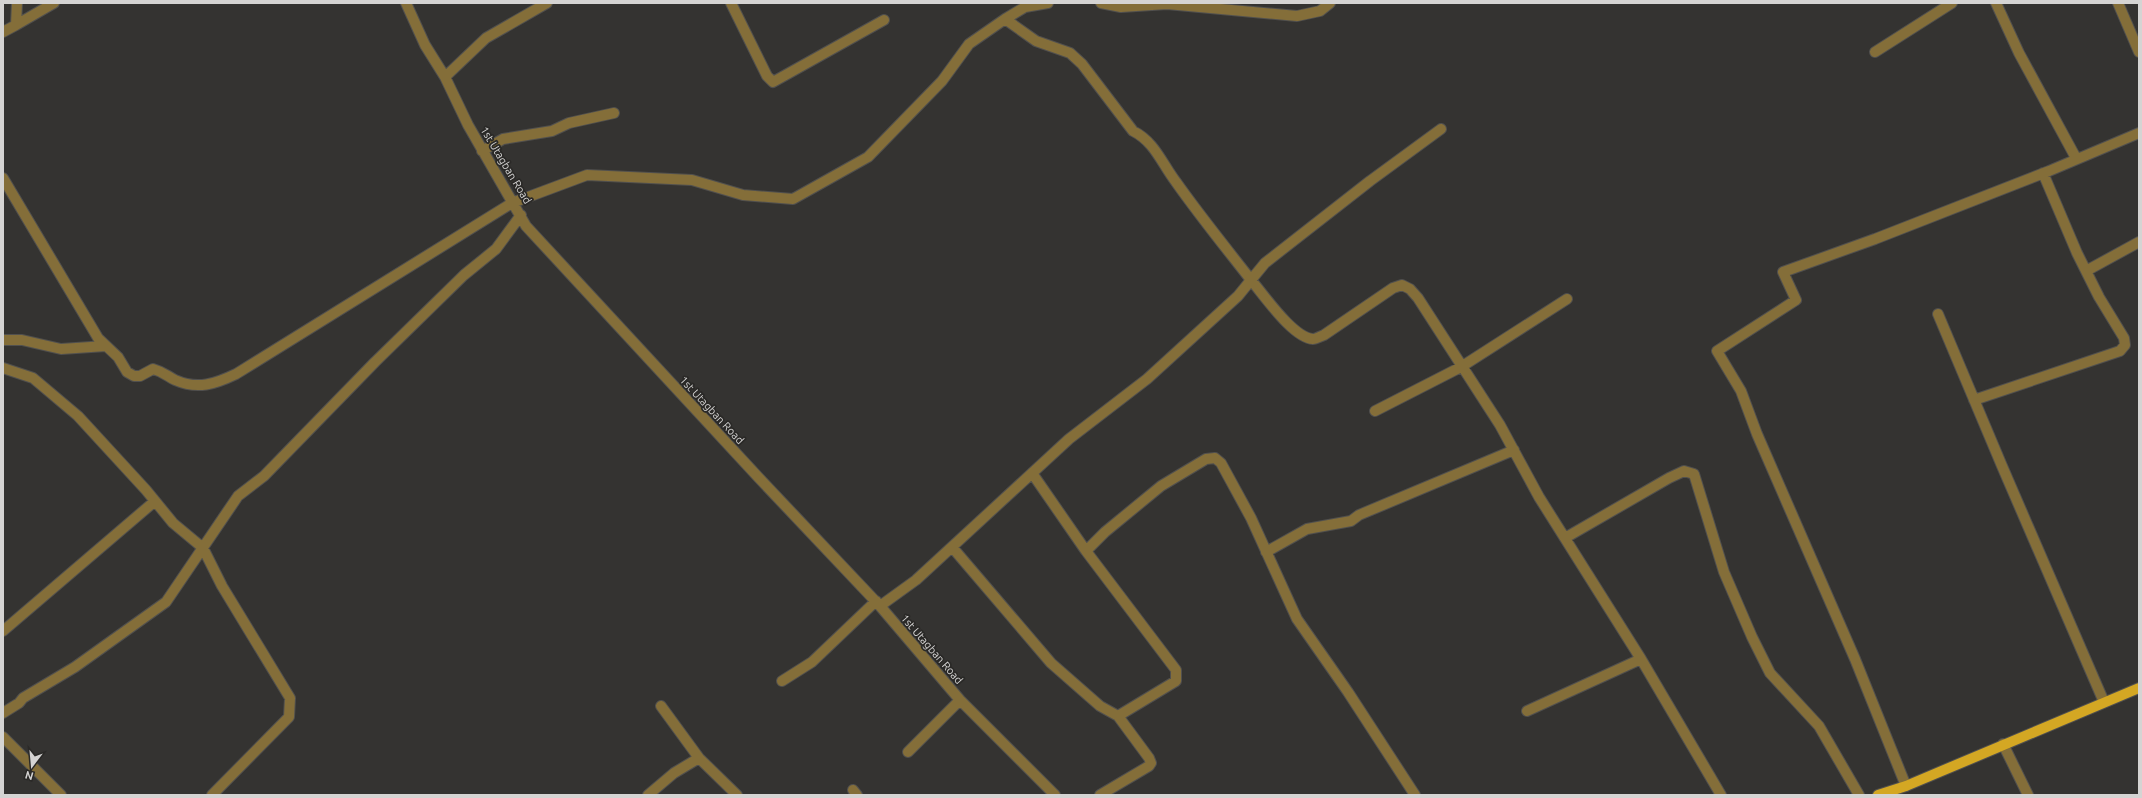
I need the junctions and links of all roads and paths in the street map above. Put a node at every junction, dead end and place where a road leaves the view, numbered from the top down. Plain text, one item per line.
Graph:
1 (17, 3) edge
2 (54, 3) edge
3 (406, 3) edge
4 (547, 3) edge
5 (731, 3) edge
6 (1048, 3) edge
7 (1101, 3) edge
8 (1330, 3) edge
9 (1952, 3) edge
10 (1996, 3) edge
11 (2118, 3) edge
12 (1004, 19) junction
13 (884, 20) dead end
14 (16, 25) junction
15 (3, 32) edge
16 (1876, 52) dead end
17 (2139, 52) edge
18 (445, 77) junction
19 (614, 113) dead end
20 (1441, 129) dead end
21 (2139, 133) edge
22 (482, 151) junction
23 (2076, 158) junction
24 (2043, 173) junction
25 (3, 178) edge
26 (512, 203) junction
27 (521, 214) junction
28 (2139, 242) edge
29 (2086, 270) junction
30 (1251, 280) junction
31 (1567, 298) dead end
32 (1938, 314) dead end
33 (3, 340) edge
34 (106, 346) junction
35 (1461, 366) junction
36 (3, 368) edge
37 (1974, 400) junction
38 (1376, 411) dead end
39 (1514, 450) junction
40 (1032, 473) junction
41 (155, 501) junction
42 (1566, 538) junction
43 (952, 547) junction
44 (203, 548) junction
45 (1086, 551) junction
46 (1266, 552) junction
47 (878, 604) junction
48 (3, 631) edge
49 (1641, 659) junction
50 (782, 681) dead end
51 (2139, 688) edge
52 (960, 700) junction
53 (2104, 702) junction
54 (661, 706) dead end
55 (1527, 711) dead end
56 (3, 712) edge
57 (1118, 716) junction
58 (3, 737) edge
59 (2003, 744) junction
60 (908, 752) dead end
61 (699, 758) junction
62 (1906, 786) junction
63 (1892, 793) edge
64 (60, 795) edge
65 (212, 795) edge
66 (648, 795) edge
67 (737, 795) edge
68 (1055, 795) edge
69 (1100, 795) edge
70 (1415, 795) edge
71 (1721, 795) edge
72 (1859, 795) edge
73 (1878, 795) edge
74 (2028, 795) edge

1 - 14 street
2 - 14 street
3 - 18 street, 1st Utagban Road
4 - 18 street
5 - 13 street
6 - 12 street
7 - 8 street
9 - 16 street
10 - 23 street
11 - 17 street
12 - 26 street
12 - 30 street
14 - 15 street
18 - 22 street, 1st Utagban Road
19 - 22 street
20 - 30 street
21 - 23 street
22 - 26 street, 1st Utagban Road
23 - 24 street
24 - 29 street
24 - 62 street
25 - 34 street
26 - 27 street, 1st Utagban Road
26 - 34 street
27 - 44 street
27 - 47 street, 1st Utagban Road
28 - 29 street
29 - 37 street
30 - 35 street
30 - 40 street
31 - 35 street
32 - 37 street
33 - 34 street
35 - 38 street
35 - 39 street
36 - 41 street
37 - 53 street
39 - 42 street
39 - 46 street
40 - 43 street
40 - 45 street
41 - 44 street
41 - 48 street
42 - 49 street
42 - 72 street
43 - 47 street
43 - 57 street
44 - 56 street
44 - 65 street
45 - 46 street
45 - 57 street
46 - 70 street
47 - 50 street
47 - 52 street, 1st Utagban Road
49 - 55 street
49 - 71 street
51 - 53 main road
52 - 60 street
52 - 68 street, 1st Utagban Road
53 - 59 main road
54 - 61 street
57 - 69 street
58 - 64 street
59 - 62 main road
59 - 74 street
61 - 66 street
61 - 67 street
62 - 63 main road
63 - 73 main road

